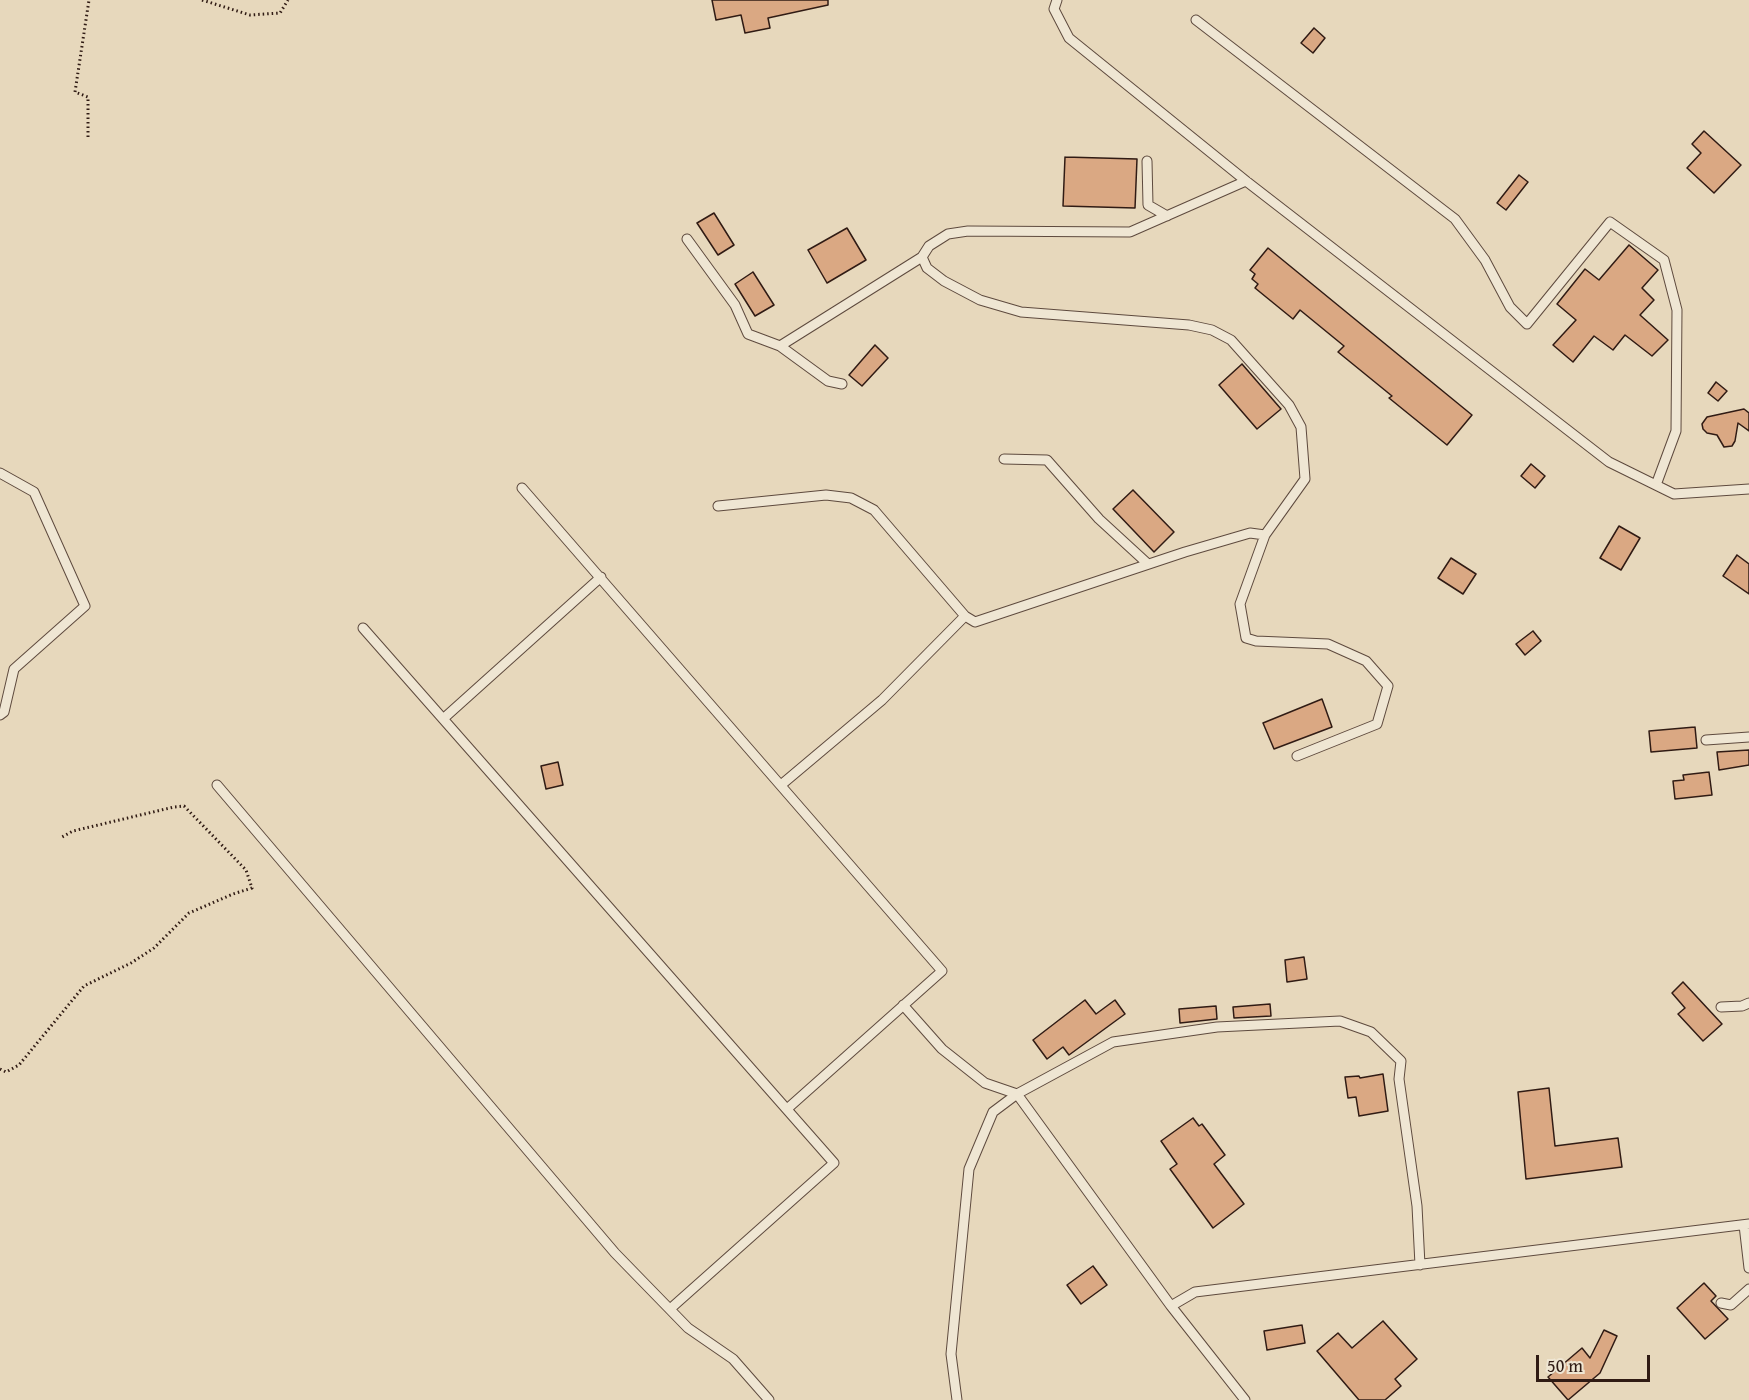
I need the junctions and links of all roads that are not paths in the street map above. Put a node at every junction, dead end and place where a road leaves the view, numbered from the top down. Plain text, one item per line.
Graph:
1 (1057, 0) edge
2 (1196, 20) dead end
3 (1147, 161) dead end
4 (1246, 181) junction
5 (1167, 216) junction
6 (687, 239) dead end
7 (922, 257) junction
8 (780, 346) junction
9 (842, 384) dead end
10 (1004, 459) dead end
11 (0, 473) edge
12 (1656, 485) junction
13 (522, 488) dead end
14 (1749, 489) edge
15 (718, 506) dead end
16 (1265, 535) junction
17 (1148, 564) junction
18 (601, 577) junction
19 (965, 616) junction
20 (363, 628) dead end
21 (0, 715) edge
22 (443, 719) junction
23 (1749, 738) edge
24 (1706, 740) dead end
25 (1297, 756) dead end
26 (217, 785) dead end
27 (781, 785) junction
28 (1749, 1003) edge
29 (903, 1005) junction
30 (1721, 1007) dead end
31 (1017, 1094) junction
32 (787, 1110) junction
33 (1747, 1224) edge
34 (1420, 1265) junction
35 (1749, 1268) edge
36 (1749, 1289) edge
37 (1721, 1303) dead end
38 (1171, 1306) junction
39 (670, 1309) junction
40 (769, 1400) edge
41 (957, 1400) edge
42 (1245, 1400) edge

1 - 4 lane
2 - 12 lane
3 - 5 lane
4 - 5 lane
4 - 12 lane
5 - 7 lane
6 - 8 lane
7 - 8 lane
7 - 16 lane
8 - 9 lane
10 - 17 lane
11 - 21 lane
12 - 14 lane
13 - 18 lane
15 - 19 lane
16 - 17 lane
16 - 25 lane
17 - 19 lane
18 - 22 lane
18 - 27 lane
19 - 27 lane
20 - 22 lane
22 - 32 lane
23 - 24 lane
26 - 39 lane
27 - 29 lane
28 - 30 lane
29 - 31 lane
29 - 32 lane
31 - 34 lane
31 - 38 lane
31 - 41 lane
32 - 39 lane
33 - 34 lane
33 - 35 lane
34 - 38 lane
36 - 37 lane
38 - 42 lane
39 - 40 lane

